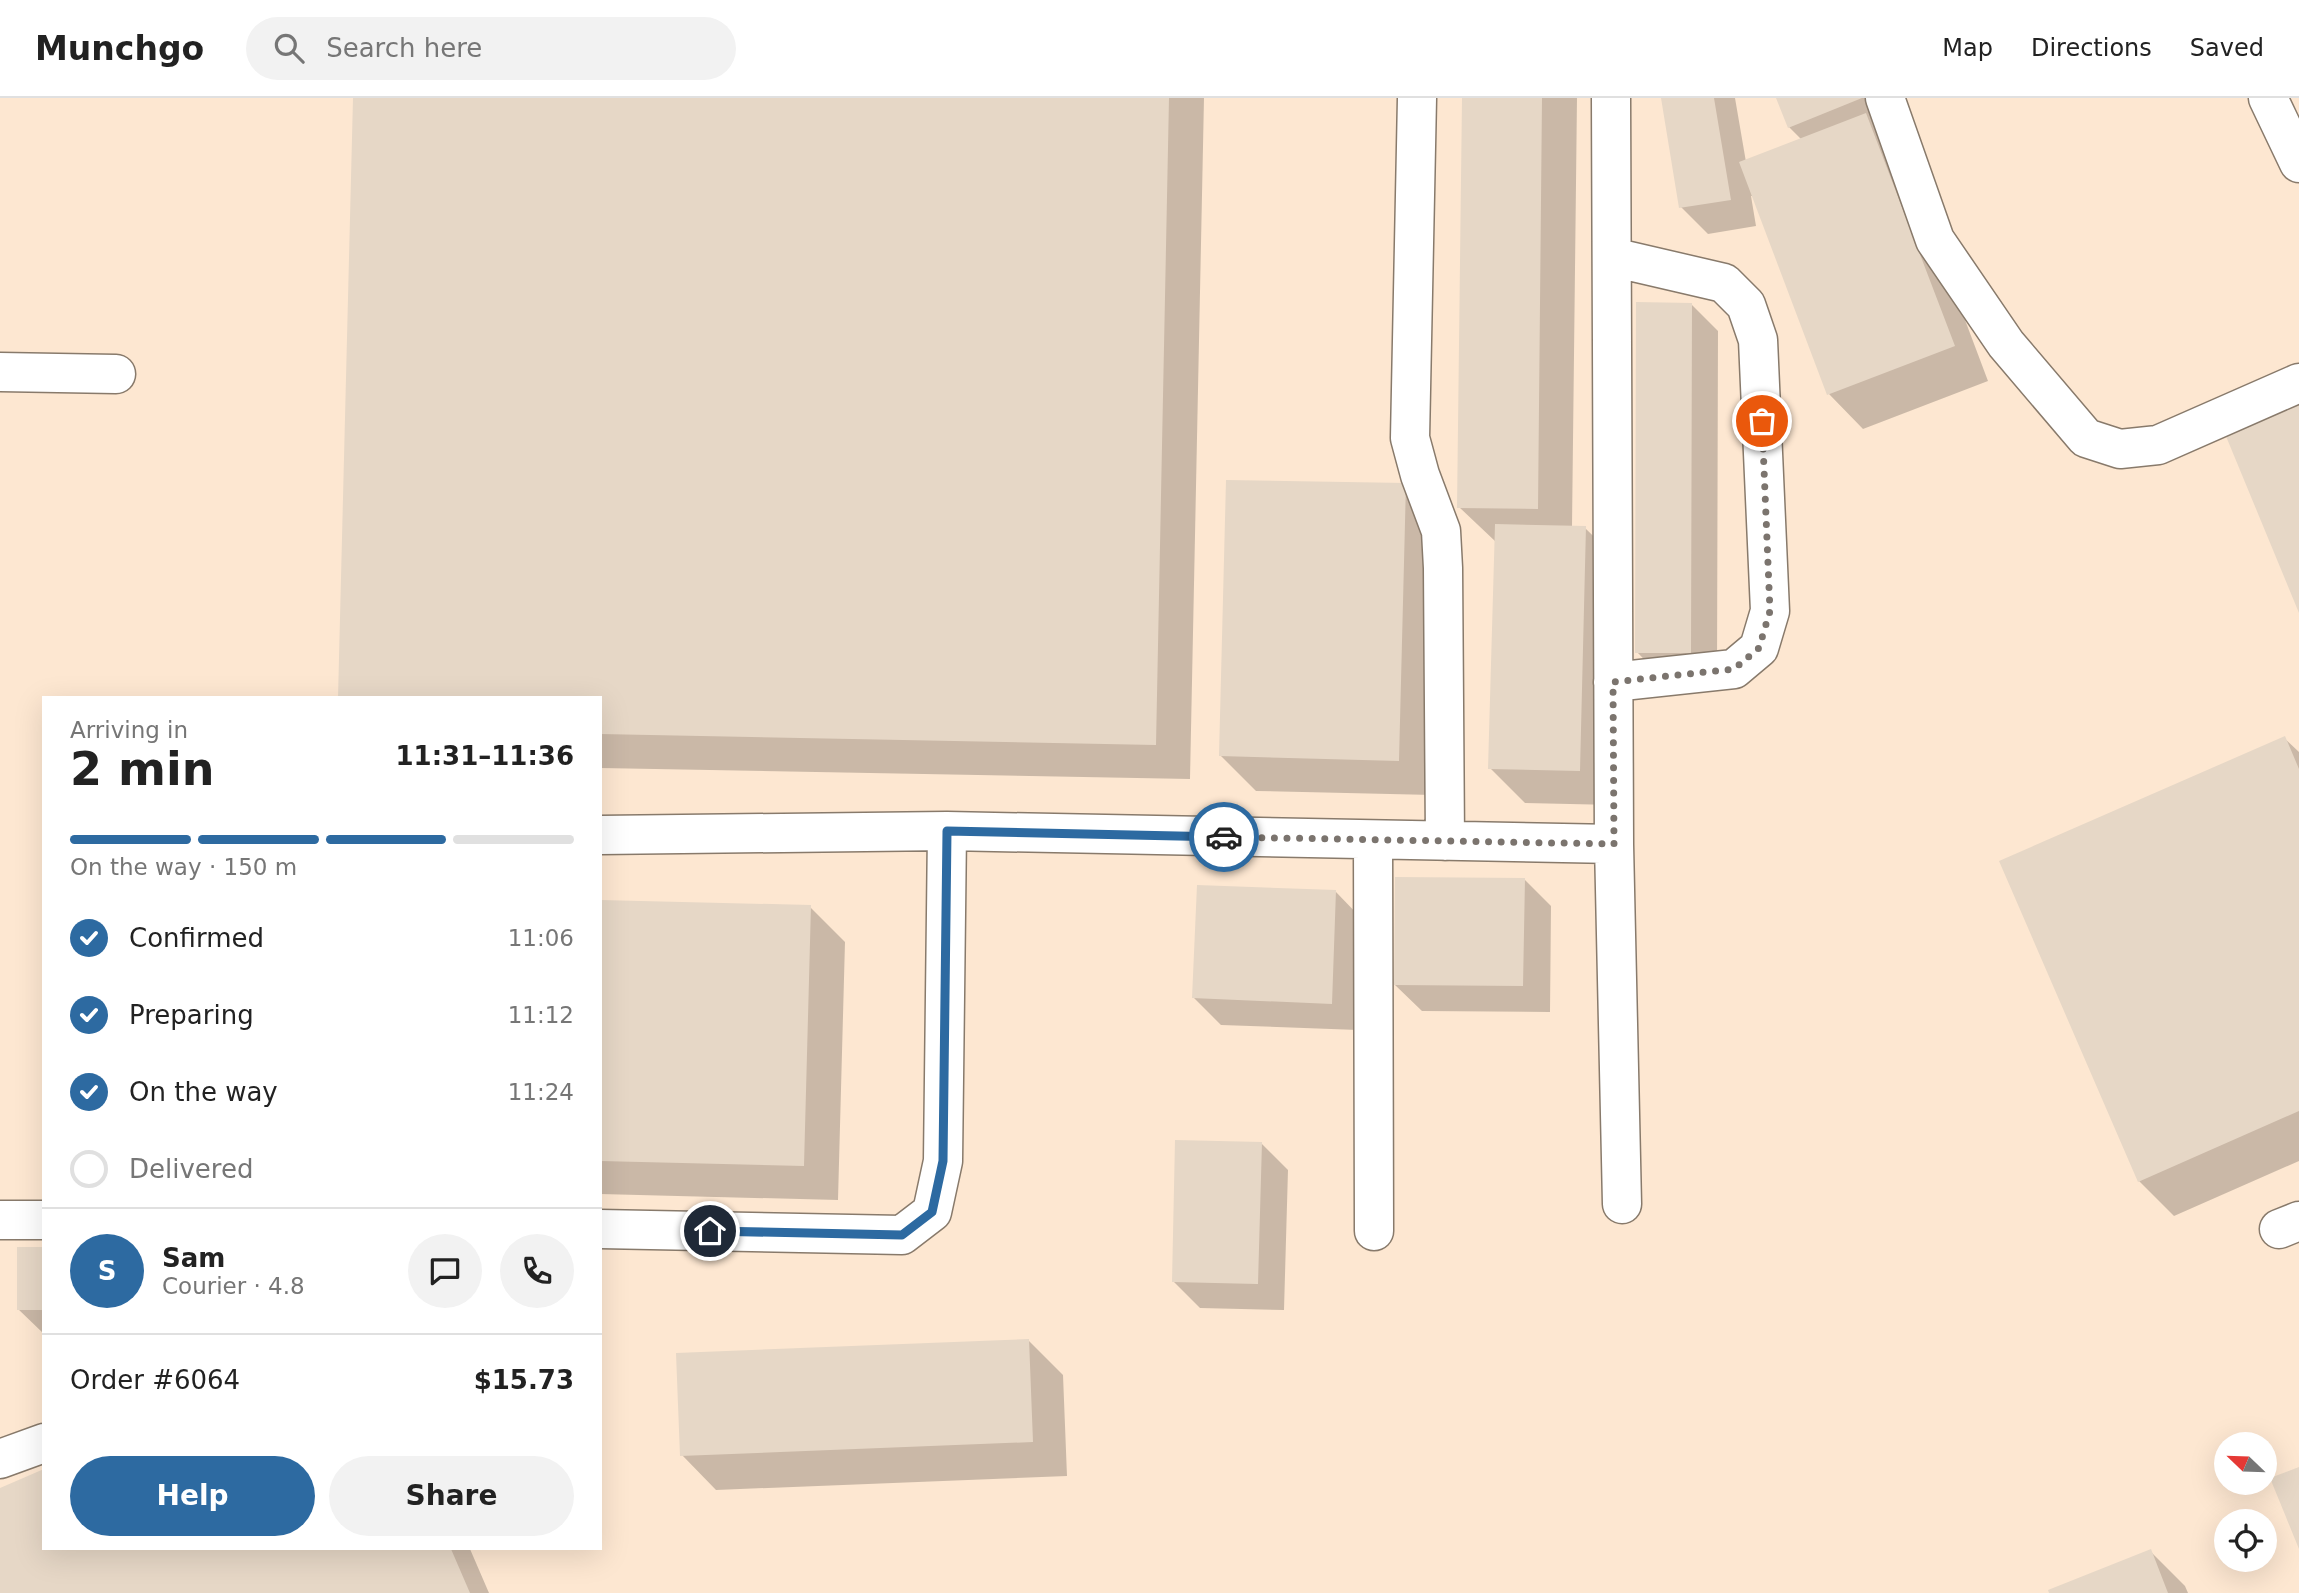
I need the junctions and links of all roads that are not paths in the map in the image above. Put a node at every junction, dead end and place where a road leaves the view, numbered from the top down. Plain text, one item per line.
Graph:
1 (1418, 98) edge
2 (1611, 98) edge
3 (1885, 98) edge
4 (2268, 98) edge
5 (2299, 163) edge
6 (1612, 257) junction
7 (0, 372) edge
8 (116, 374) dead end
9 (2299, 383) edge
10 (1613, 682) junction
11 (947, 831) junction
12 (602, 835) edge
13 (1373, 840) junction
14 (1445, 841) junction
15 (1614, 844) junction
16 (1622, 1203) dead end
17 (0, 1220) edge
18 (42, 1220) edge
19 (602, 1229) edge
20 (1374, 1231) dead end
21 (42, 1444) edge
22 (0, 1459) edge

1 - 14 street
2 - 6 street
3 - 9 street
4 - 5 street
6 - 10 street
6 - 10 street
7 - 8 street
10 - 15 street
11 - 12 street
11 - 13 street
11 - 19 street
13 - 14 street
13 - 20 street
14 - 15 street
15 - 16 street
17 - 18 street
21 - 22 street

